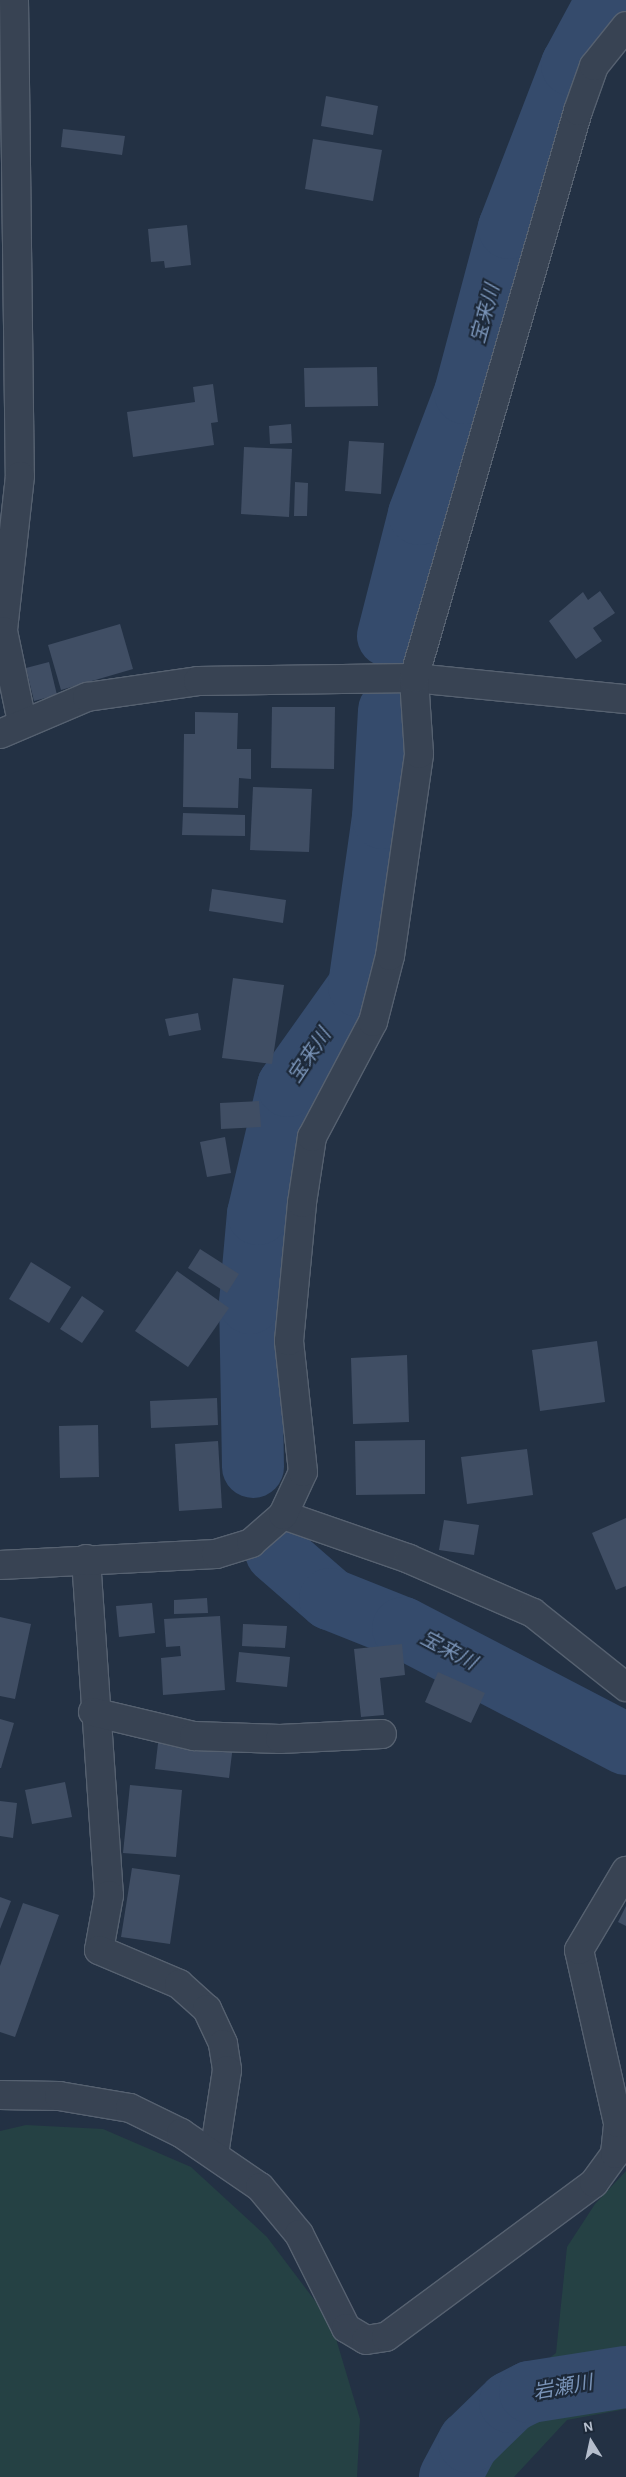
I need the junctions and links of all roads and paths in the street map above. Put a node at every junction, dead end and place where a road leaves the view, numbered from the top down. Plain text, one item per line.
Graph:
1 (14, 0) edge
2 (626, 26) edge
3 (414, 678) junction
4 (7, 679) edge
5 (626, 699) edge
6 (11, 728) edge
7 (283, 1515) junction
8 (86, 1559) junction
9 (0, 1565) edge
10 (626, 1686) edge
11 (93, 1712) junction
12 (382, 1734) dead end
13 (626, 1871) edge
14 (0, 2095) edge
15 (214, 2154) junction

1 - 4 street
2 - 3 street
3 - 5 street
3 - 6 street
3 - 7 street
4 - 6 street
7 - 8 street
7 - 10 street
8 - 9 street
8 - 11 street
11 - 12 street
11 - 15 street
13 - 15 street
14 - 15 street

